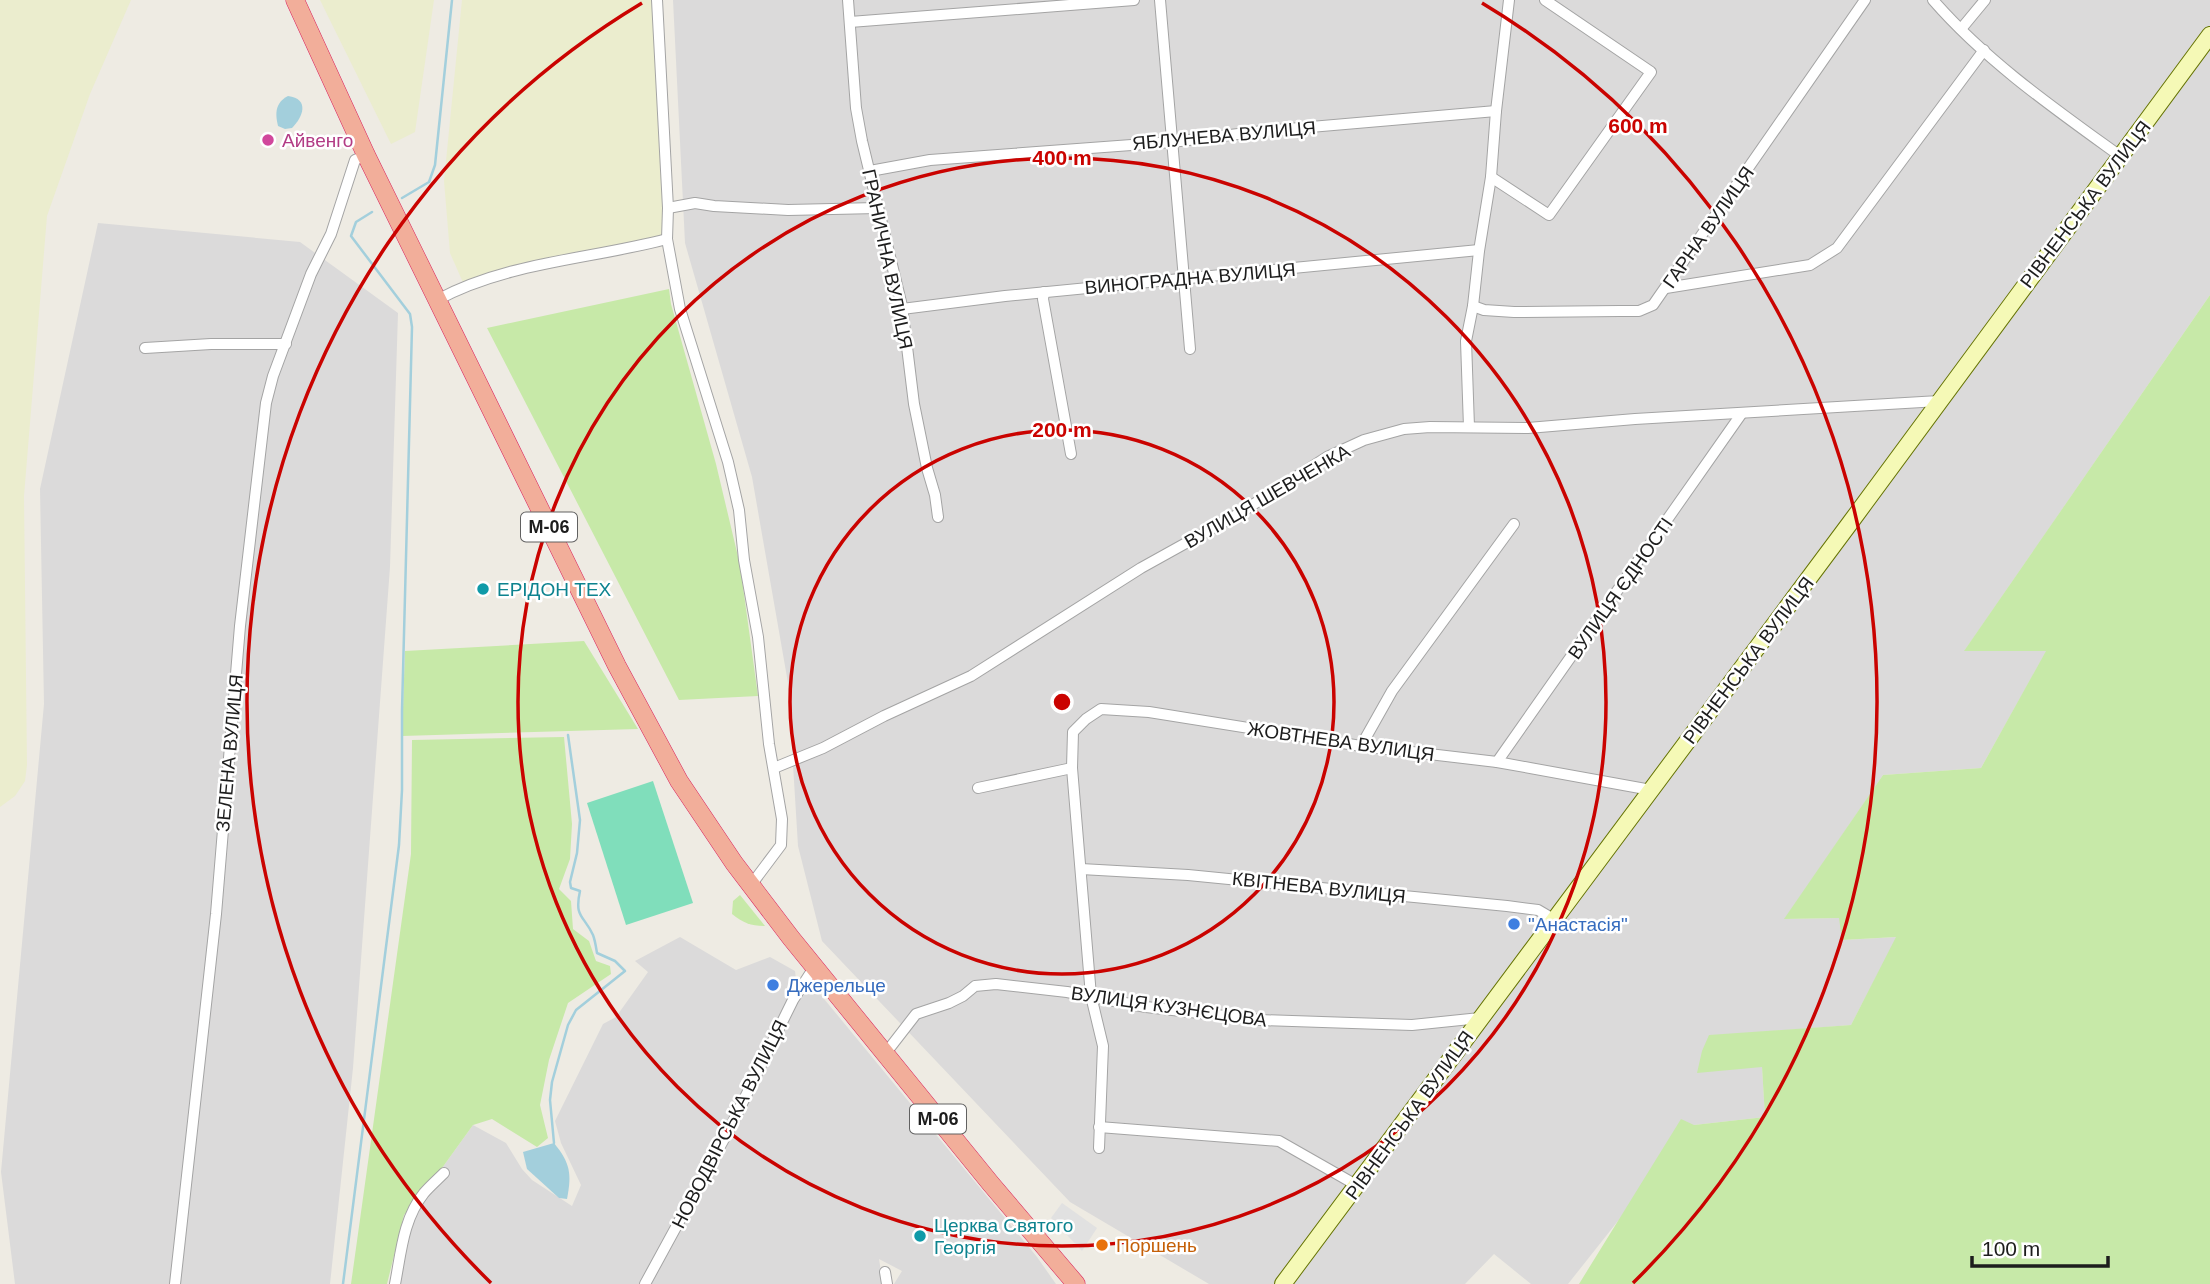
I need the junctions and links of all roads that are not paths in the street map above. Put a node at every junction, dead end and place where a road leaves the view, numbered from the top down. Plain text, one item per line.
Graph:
1 (295, 0) edge
2 (657, 0) edge
3 (848, 0) edge
4 (1134, 0) edge
5 (1160, 0) edge
6 (1509, 0) edge
7 (1545, 0) edge
8 (1865, 0) edge
9 (1933, 0) edge
10 (1985, 0) edge
11 (850, 22) junction
12 (1961, 29) junction
13 (2210, 34) edge
14 (1984, 50) junction
15 (1496, 111) junction
16 (1172, 142) junction
17 (366, 155) junction
18 (2120, 156) junction
19 (870, 171) junction
20 (1491, 177) junction
21 (668, 208) junction
22 (877, 208) junction
23 (667, 239) junction
24 (1479, 250) junction
25 (1184, 279) junction
26 (1666, 288) junction
27 (1044, 292) junction
28 (437, 300) junction
29 (1473, 306) junction
30 (902, 309) junction
31 (286, 344) junction
32 (145, 348) dead end
33 (1190, 349) dead end
34 (1939, 401) junction
35 (1742, 413) junction
36 (1469, 427) junction
37 (1071, 454) dead end
38 (937, 517) dead end
39 (1514, 524) dead end
40 (1361, 746) junction
41 (1497, 762) junction
42 (774, 768) junction
43 (1072, 768) junction
44 (978, 788) dead end
45 (1651, 790) junction
46 (1081, 870) junction
47 (751, 885) junction
48 (1555, 920) junction
49 (815, 966) junction
50 (1091, 996) junction
51 (1480, 1018) junction
52 (885, 1054) junction
53 (1099, 1127) junction
54 (1099, 1148) dead end
55 (444, 1173) dead end
56 (1358, 1186) junction
57 (175, 1284) edge
58 (395, 1284) edge
59 (645, 1284) edge
60 (1076, 1284) edge
61 (1283, 1284) edge

1 - 17 highway, М-06
2 - 21 street
3 - 11 street, ГРАНИЧНА ВУЛИЦЯ
4 - 11 street
5 - 16 street
6 - 15 street
7 - 20 street
8 - 26 street, ГАРНА ВУЛИЦЯ
9 - 12 street
10 - 12 street
11 - 19 street, ГРАНИЧНА ВУЛИЦЯ
12 - 14 street
13 - 18 main road, РІВНЕНСЬКА ВУЛИЦЯ
14 - 18 street
14 - 26 street
15 - 16 street, ЯБЛУНЕВА ВУЛИЦЯ
15 - 20 street
16 - 19 street, ЯБЛУНЕВА ВУЛИЦЯ
16 - 25 street
17 - 28 highway, М-06
17 - 31 street, ЗЕЛЕНА ВУЛИЦЯ
18 - 34 main road, РІВНЕНСЬКА ВУЛИЦЯ
19 - 22 street, ГРАНИЧНА ВУЛИЦЯ
20 - 24 street
21 - 22 street
21 - 23 street
22 - 30 street, ГРАНИЧНА ВУЛИЦЯ
23 - 28 street
23 - 42 street
24 - 25 street, ВИНОГРАДНА ВУЛИЦЯ
24 - 29 street
25 - 27 street, ВИНОГРАДНА ВУЛИЦЯ
25 - 33 street
26 - 29 street, ГАРНА ВУЛИЦЯ
27 - 30 street, ВИНОГРАДНА ВУЛИЦЯ
27 - 37 street
28 - 47 highway, М-06
29 - 36 street
30 - 38 street, ГРАНИЧНА ВУЛИЦЯ
31 - 32 street
31 - 57 street, ЗЕЛЕНА ВУЛИЦЯ
34 - 35 street, ВУЛИЦЯ ШЕВЧЕНКА
34 - 45 main road, РІВНЕНСЬКА ВУЛИЦЯ
35 - 36 street, ВУЛИЦЯ ШЕВЧЕНКА
35 - 41 street, ВУЛИЦЯ ЄДНОСТІ
36 - 42 street, ВУЛИЦЯ ШЕВЧЕНКА
39 - 40 street
40 - 41 street, ЖОВТНЕВА ВУЛИЦЯ
40 - 43 street, ЖОВТНЕВА ВУЛИЦЯ
41 - 45 street, ЖОВТНЕВА ВУЛИЦЯ
42 - 47 street
43 - 44 street
43 - 46 street, ЖОВТНЕВА ВУЛИЦЯ
45 - 48 main road, РІВНЕНСЬКА ВУЛИЦЯ
46 - 48 street, КВІТНЕВА ВУЛИЦЯ
46 - 50 street, ЖОВТНЕВА ВУЛИЦЯ
47 - 49 highway, М-06
48 - 51 main road, РІВНЕНСЬКА ВУЛИЦЯ
49 - 52 highway, М-06
49 - 59 street, НОВОДВІРСЬКА ВУЛИЦЯ
50 - 51 street, ВУЛИЦЯ КУЗНЄЦОВА
50 - 52 street, ВУЛИЦЯ КУЗНЄЦОВА
50 - 53 street, ЖОВТНЕВА ВУЛИЦЯ
51 - 56 main road, РІВНЕНСЬКА ВУЛИЦЯ
52 - 60 highway, М-06
53 - 54 street, ЖОВТНЕВА ВУЛИЦЯ
53 - 56 street
55 - 58 street
56 - 61 main road, РІВНЕНСЬКА ВУЛИЦЯ

